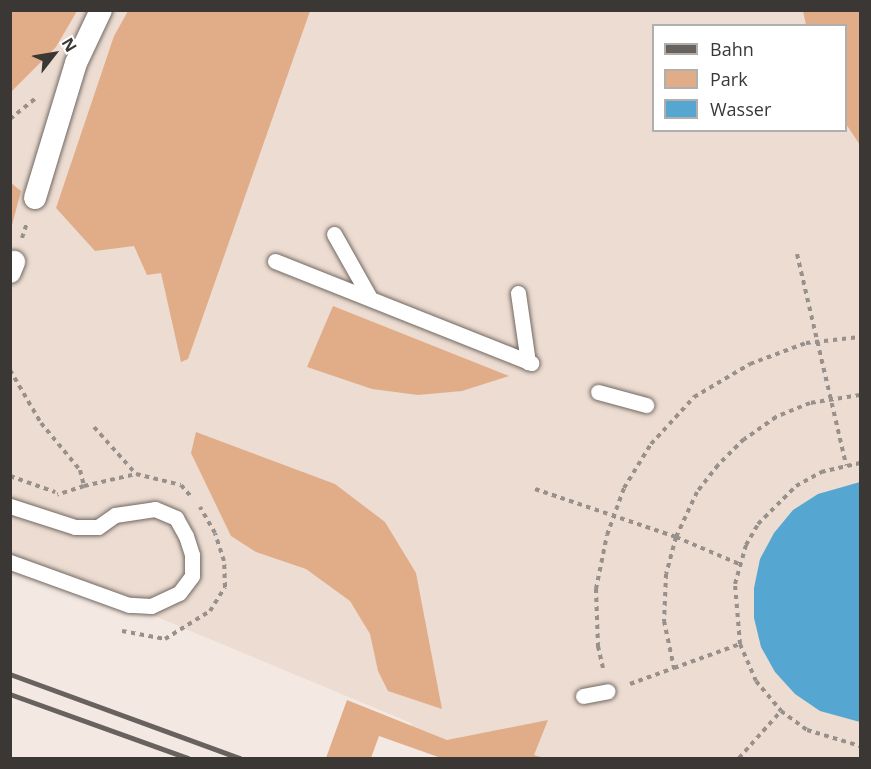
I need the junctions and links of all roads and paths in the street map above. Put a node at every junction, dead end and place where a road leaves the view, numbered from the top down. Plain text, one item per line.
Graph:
1 (101, 10) edge
2 (35, 198) joint
3 (334, 234) dead end
4 (797, 254) dead end
5 (275, 261) dead end
6 (12, 267) edge
7 (518, 293) dead end
8 (369, 296) junction
9 (861, 337) edge
10 (817, 342) junction
11 (10, 370) edge
12 (598, 392) dead end
13 (861, 395) edge
14 (830, 399) junction
15 (646, 405) dead end
16 (861, 463) edge
17 (846, 465) junction
18 (136, 474) dead end
19 (10, 476) edge
20 (84, 486) junction
21 (534, 489) dead end
22 (60, 494) junction
23 (49, 499) dead end
24 (10, 506) edge
25 (614, 516) junction
26 (676, 537) junction
27 (10, 562) edge
28 (739, 564) junction
29 (740, 644) junction
30 (674, 668) junction
31 (608, 691) junction
32 (583, 696) dead end
33 (781, 711) junction
34 (861, 746) edge
35 (740, 759) edge

1 - 2 street
2 - 6 path
3 - 8 lane
4 - 10 path
5 - 8 lane
7 - 8 lane
9 - 10 path
10 - 14 path
10 - 25 path
11 - 20 path
12 - 15 lane
13 - 14 path
14 - 17 path
14 - 26 path
16 - 17 path
17 - 28 path
18 - 20 path
19 - 22 path
20 - 22 path
21 - 25 path
22 - 23 path
24 - 27 lane
25 - 26 path
25 - 31 path
26 - 28 path
26 - 30 path
28 - 29 path
29 - 30 path
29 - 33 path
30 - 31 path
31 - 32 lane
33 - 34 path
33 - 35 path

